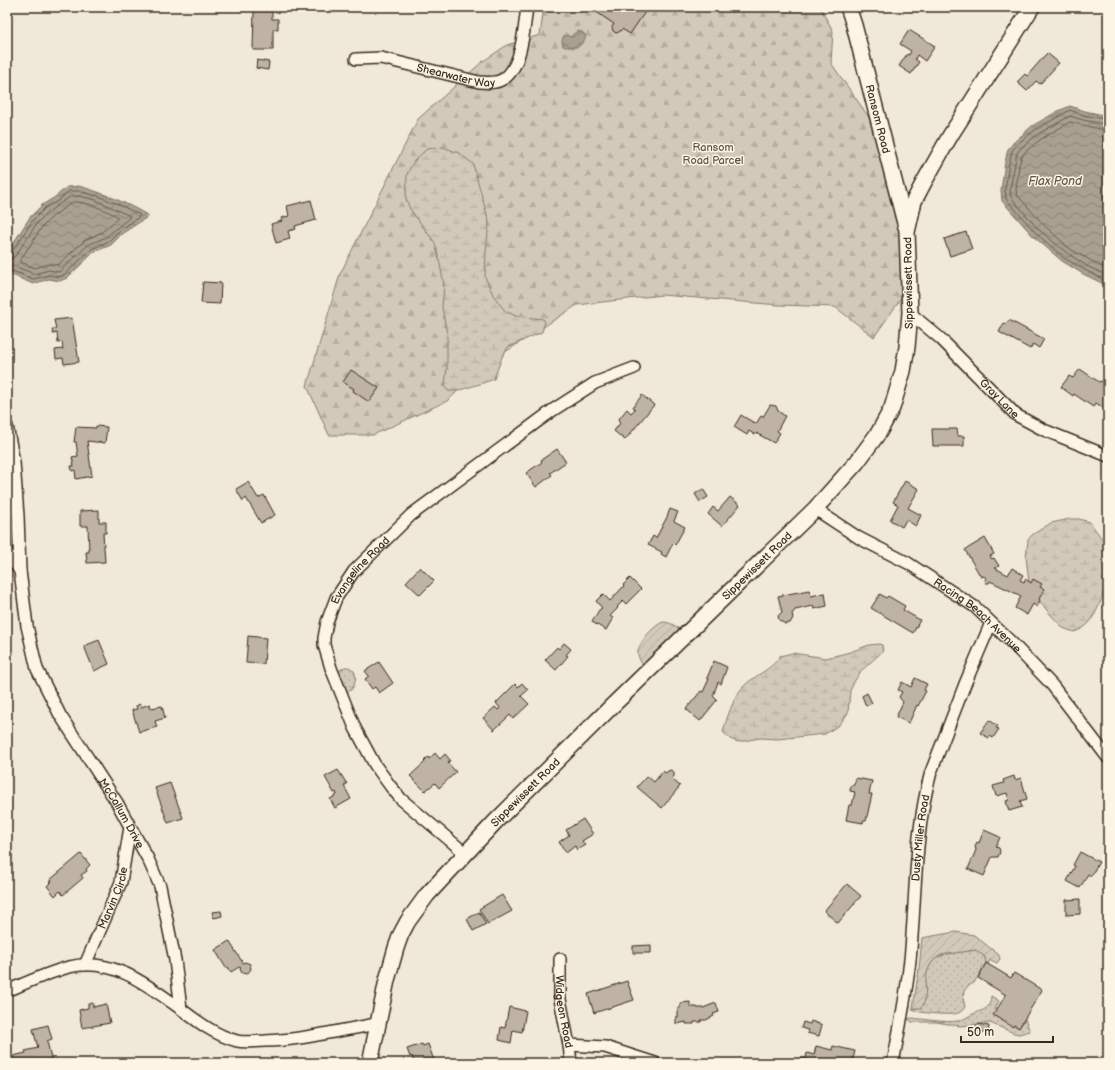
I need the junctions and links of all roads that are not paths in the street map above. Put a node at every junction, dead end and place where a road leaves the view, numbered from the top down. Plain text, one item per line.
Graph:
1 (527, 7) edge
2 (848, 7) edge
3 (1032, 7) edge
4 (356, 59) dead end
5 (907, 232) junction
6 (910, 313) junction
7 (634, 368) dead end
8 (7, 426) edge
9 (1108, 456) edge
10 (815, 509) junction
11 (7, 553) edge
12 (20, 572) junction
13 (991, 624) junction
14 (1108, 758) edge
15 (130, 827) junction
16 (465, 854) junction
17 (560, 959) dead end
18 (85, 965) junction
19 (7, 989) edge
20 (181, 1009) junction
21 (377, 1024) junction
22 (569, 1045) junction
23 (370, 1063) edge
24 (571, 1063) edge
25 (655, 1063) edge
26 (893, 1063) edge

1 - 4 street, Shearwater Way
2 - 5 main road, Ransom Road
3 - 5 main road, Sippewissett Road
5 - 6 main road, Sippewissett Road
6 - 9 street, Gray Lane
6 - 10 main road, Sippewissett Road
7 - 16 street, Evangeline Road
8 - 12 street, McCallum Drive
10 - 13 street, Racing Beach Avenue
10 - 16 main road, Sippewissett Road
11 - 12 street
12 - 15 street, McCallum Drive
13 - 14 street, Racing Beach Avenue
13 - 26 street, Dusty Miller Road
15 - 18 street, Marvin Circle
15 - 20 street, McCallum Drive
16 - 21 main road, Sippewissett Road
17 - 22 street, Widgeon Road
18 - 19 street
18 - 20 street
20 - 21 street
21 - 23 main road, Sippewissett Road
22 - 24 street, Widgeon Road
22 - 25 street

